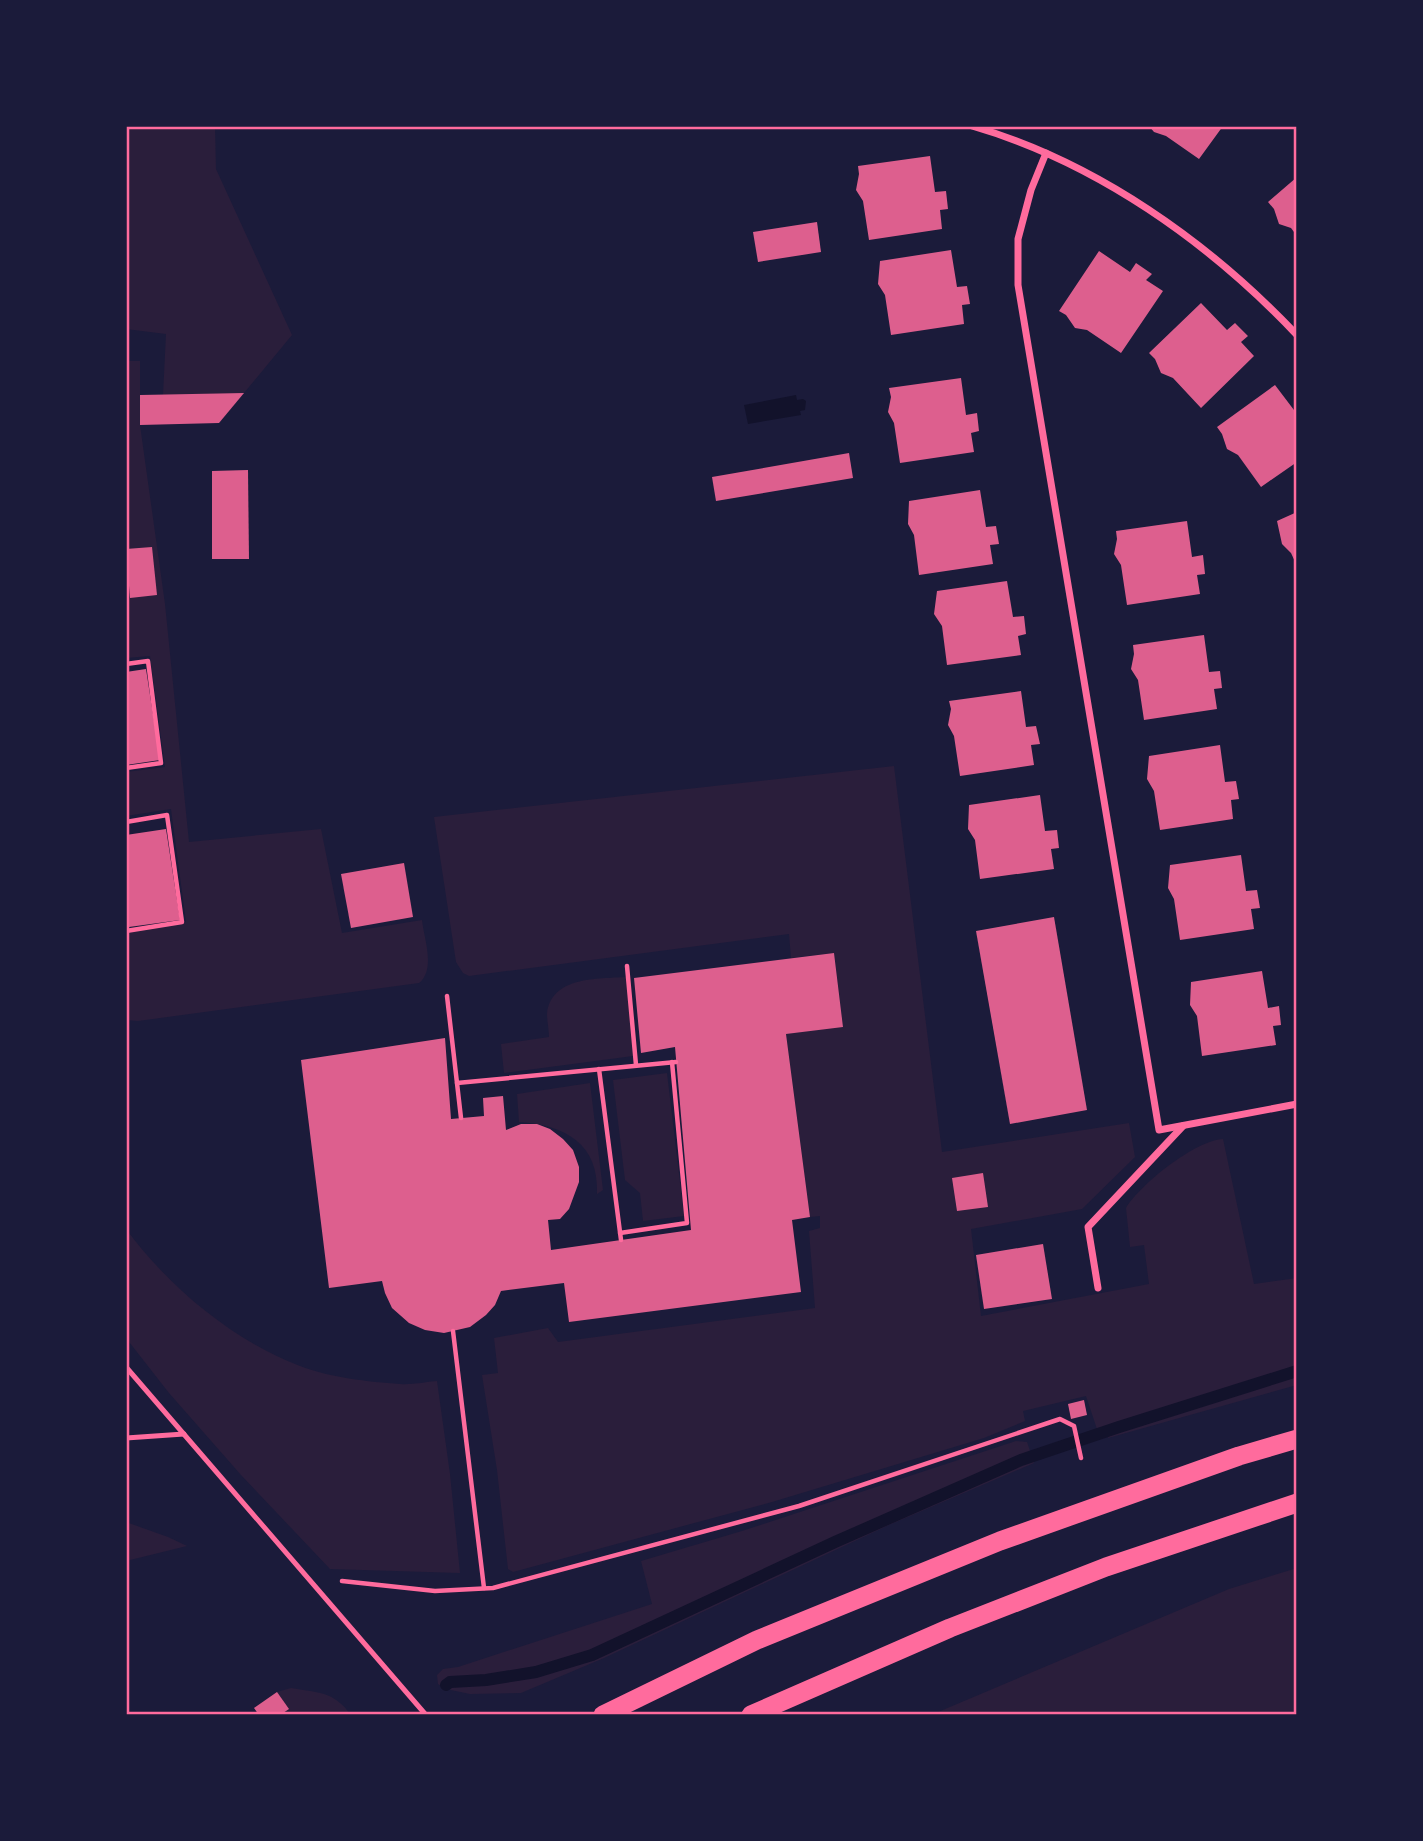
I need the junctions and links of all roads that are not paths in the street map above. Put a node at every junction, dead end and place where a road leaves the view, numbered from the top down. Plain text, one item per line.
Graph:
1 (972, 126) edge
2 (1046, 153) junction
3 (1297, 335) edge
4 (1297, 1104) edge
5 (1184, 1125) junction
6 (1098, 1288) dead end
7 (126, 1367) edge
8 (184, 1434) junction
9 (126, 1438) edge
10 (1297, 1439) edge
11 (1297, 1503) edge
12 (426, 1715) edge
13 (603, 1715) edge
14 (751, 1715) edge

1 - 2 street
2 - 3 street
2 - 5 street
4 - 5 street
5 - 6 street
7 - 8 lane
8 - 9 lane
8 - 12 lane
10 - 13 highway
11 - 14 highway

